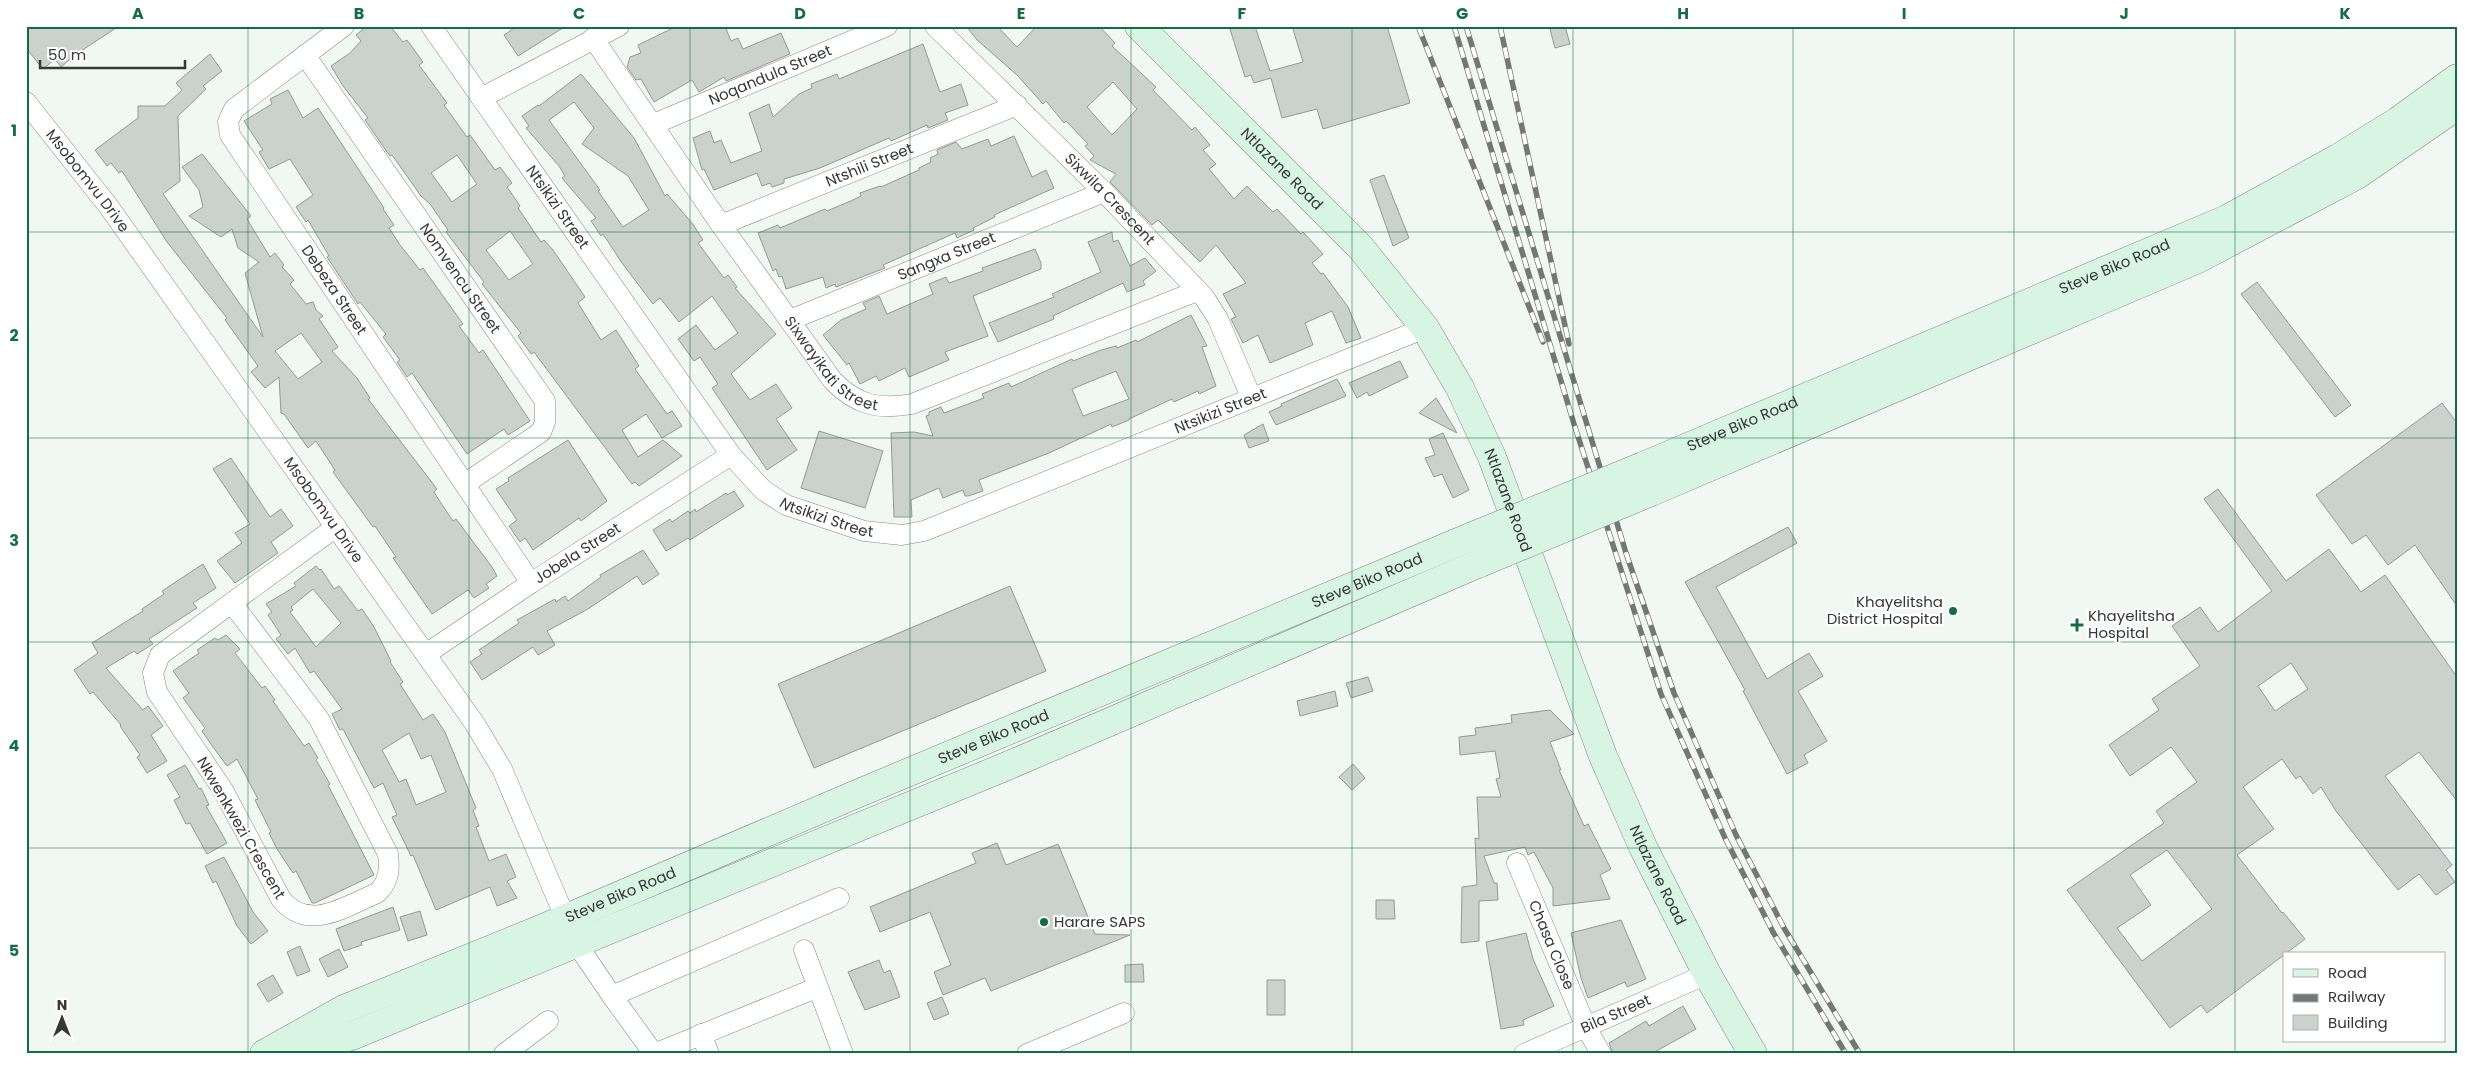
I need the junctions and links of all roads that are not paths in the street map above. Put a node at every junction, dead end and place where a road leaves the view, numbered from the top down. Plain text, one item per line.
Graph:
1 (344, 26) edge
2 (431, 26) edge
3 (619, 26) edge
4 (887, 26) edge
5 (935, 26) edge
6 (1149, 30) edge
7 (593, 38) junction
8 (305, 55) junction
9 (2457, 78) edge
10 (481, 98) junction
11 (1017, 105) junction
12 (2457, 106) edge
13 (28, 108) edge
14 (654, 124) junction
15 (1104, 192) junction
16 (721, 225) junction
17 (1197, 291) junction
18 (790, 320) junction
19 (1425, 328) junction
20 (1251, 397) junction
21 (731, 455) junction
22 (466, 483) junction
23 (336, 527) junction
24 (531, 583) junction
25 (232, 603) junction
26 (426, 654) junction
27 (1517, 863) dead end
28 (839, 898) dead end
29 (565, 918) junction
30 (576, 943) junction
31 (804, 950) dead end
32 (1707, 974) junction
33 (816, 988) junction
34 (612, 996) junction
35 (1124, 1013) dead end
36 (548, 1021) dead end
37 (1586, 1027) junction
38 (701, 1034) junction
39 (1067, 1046) edge
40 (516, 1051) edge
41 (264, 1054) edge
42 (298, 1054) edge
43 (709, 1054) edge
44 (843, 1054) edge
45 (1028, 1054) edge
46 (1524, 1054) edge
47 (1601, 1054) edge
48 (1753, 1054) edge

1 - 8 street, Debeza Street
2 - 10 street, Ntsikizi Street
3 - 7 street
4 - 14 street, Noqandula Street
5 - 11 street, Sixwila Crescent
6 - 19 street, Ntlazane Road
7 - 10 street
7 - 14 street, Sixwayikati Street
8 - 22 street, Debeza Street
8 - 22 street, Nomvencu Street
9 - 29 street, Steve Biko Road, bridge
10 - 21 street, Ntsikizi Street
11 - 15 street, Sixwila Crescent
11 - 16 street, Ntshili Street
12 - 30 street, Steve Biko Road, bridge
13 - 23 street, Msobomvu Drive
14 - 16 street, Sixwayikati Street
15 - 17 street, Sixwila Crescent
15 - 18 street, Sangxa Street
16 - 18 street, Sixwayikati Street
17 - 18 street, Sixwayikati Street
17 - 20 street, Sixwila Crescent
19 - 20 street, Ntsikizi Street
19 - 32 street, Ntlazane Road
20 - 21 street, Ntsikizi Street
21 - 24 street, Jobela Street
22 - 24 street, Debeza Street
23 - 25 street, Nkwenkwezi Crescent
23 - 26 street, Msobomvu Drive
24 - 26 street, Jobela Street
25 - 25 street, Nkwenkwezi Crescent
26 - 29 street, Msobomvu Drive
27 - 37 street, Chasa Close
28 - 34 street
29 - 30 street, Msobomvu Drive
29 - 41 street, Steve Biko Road
30 - 34 street, Msobomvu Drive
30 - 42 street, Steve Biko Road
31 - 33 street
32 - 37 street, Bila Street
32 - 48 street, Ntlazane Road
33 - 38 street
33 - 44 street
34 - 38 street, Msobomvu Drive
35 - 39 street
36 - 40 street
37 - 46 street, Bila Street
37 - 47 street, Chasa Close
38 - 43 street
39 - 45 street

